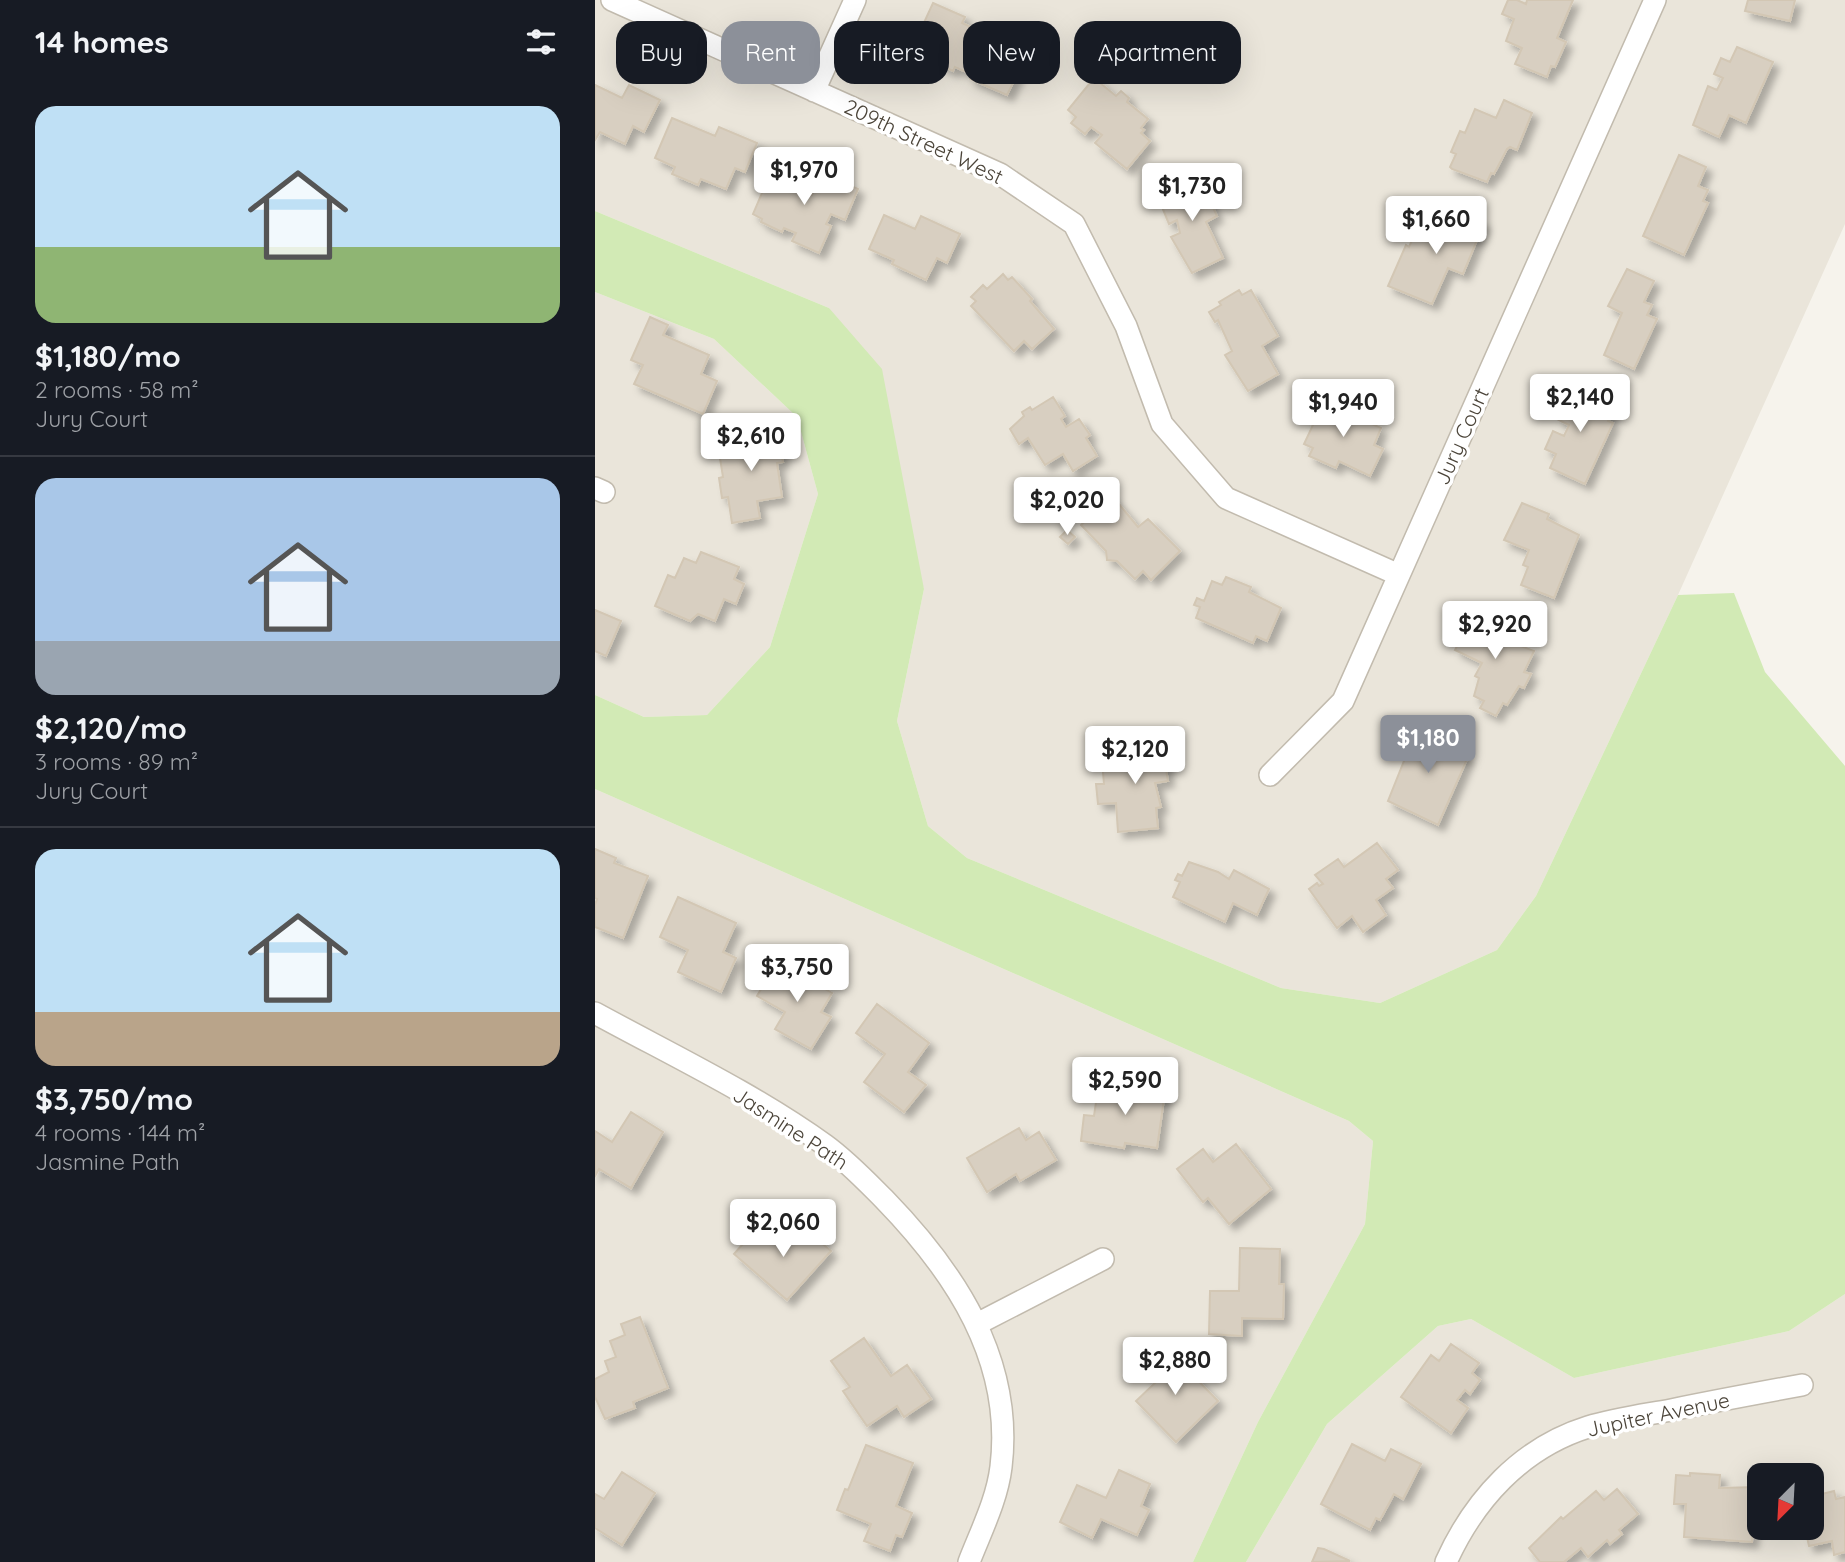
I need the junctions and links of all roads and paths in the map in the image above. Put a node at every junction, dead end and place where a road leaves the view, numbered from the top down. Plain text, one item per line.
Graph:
1 (612, 0) edge
2 (855, 0) edge
3 (1655, 0) edge
4 (814, 91) junction
5 (1399, 575) junction
6 (1270, 775) dead end
7 (595, 1013) edge
8 (1103, 1259) dead end
9 (977, 1324) junction
10 (1802, 1385) dead end
11 (969, 1562) edge
12 (1446, 1562) edge

1 - 4 street, 209th Street West
2 - 4 street
3 - 5 street, Jury Court
4 - 5 street, 209th Street West
5 - 6 street, Jury Court
7 - 9 street, Jasmine Path
8 - 9 street
9 - 11 street, Jasmine Path
10 - 12 street, Jupiter Avenue

